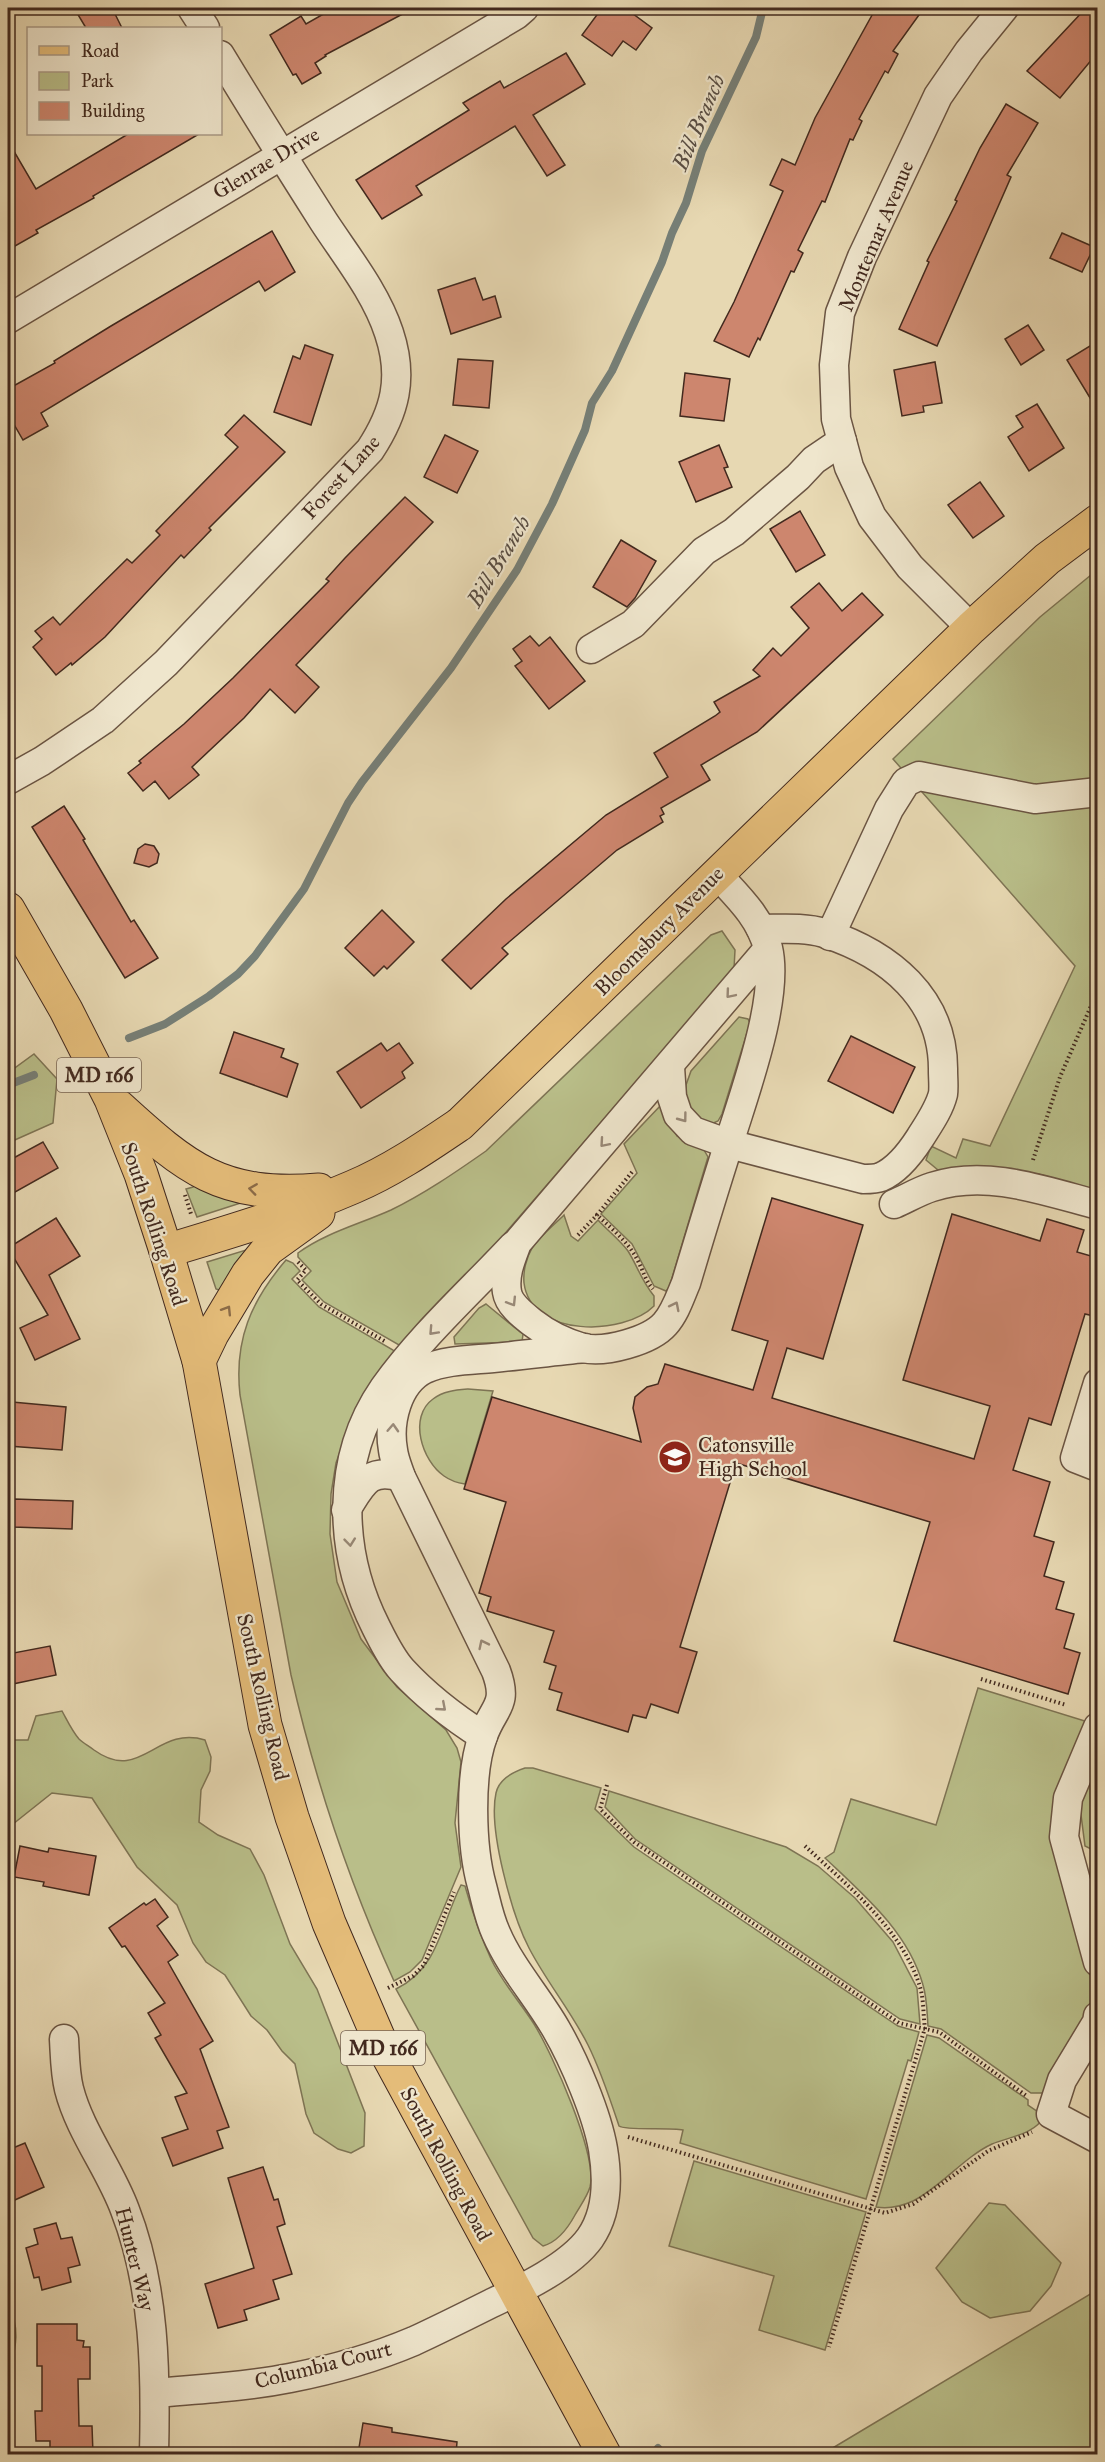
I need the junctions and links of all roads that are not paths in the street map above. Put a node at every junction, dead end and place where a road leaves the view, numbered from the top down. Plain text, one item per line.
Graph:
1 (192, 8) edge
2 (524, 8) edge
3 (1004, 8) edge
4 (204, 27) edge
5 (222, 58) edge
6 (280, 154) junction
7 (8, 319) edge
8 (842, 441) junction
9 (1098, 521) edge
10 (971, 628) junction
11 (591, 650) dead end
12 (8, 780) edge
13 (1098, 792) edge
14 (717, 874) junction
15 (8, 909) edge
16 (830, 936) junction
17 (764, 939) junction
18 (669, 1067) junction
19 (111, 1099) junction
20 (729, 1144) junction
21 (353, 1187) junction
22 (894, 1204) dead end
23 (1098, 1205) edge
24 (517, 1243) junction
25 (166, 1251) junction
26 (585, 1348) junction
27 (199, 1362) junction
28 (1098, 1383) edge
29 (1098, 1467) edge
30 (400, 1477) junction
31 (346, 1509) junction
32 (1098, 1727) edge
33 (483, 1736) junction
34 (1098, 1962) edge
35 (1098, 2016) edge
36 (64, 2039) dead end
37 (1098, 2139) edge
38 (515, 2292) junction
39 (155, 2393) junction
40 (603, 2453) edge
41 (154, 2454) edge

1 - 4 street
2 - 6 street, Glenrae Drive
3 - 8 street, Montemar Avenue
5 - 6 street, Forest Lane
6 - 7 street, Glenrae Drive
6 - 12 street, Forest Lane
8 - 10 street, Montemar Avenue
8 - 11 street
9 - 10 main road, Bloomsbury Avenue
10 - 14 main road, Bloomsbury Avenue
13 - 16 street
14 - 17 street
14 - 21 main road, Bloomsbury Avenue
15 - 19 main road, South Rolling Road / MD 166
16 - 17 street
16 - 20 street
17 -> 18 street
17 - 20 street, Columbia Court
18 -> 20 street
18 -> 24 street
21 -> 19 main road
19 - 25 main road, South Rolling Road / MD 166
26 -> 20 street, Columbia Court
21 - 25 main road, Bloomsbury Avenue
27 -> 21 main road
22 - 23 street
24 -> 26 street
24 -> 31 street
25 - 27 main road, South Rolling Road / MD 166
30 -> 26 street, Columbia Court
27 - 38 main road, South Rolling Road / MD 166
28 - 29 street
30 - 31 street
33 -> 30 street, Columbia Court
31 -> 33 street
32 - 34 street
33 - 38 street, Columbia Court
35 - 37 street
36 - 39 street, Hunter Way
38 - 39 street, Columbia Court
38 - 40 main road, South Rolling Road / MD 166
39 - 41 street, Hunter Way

